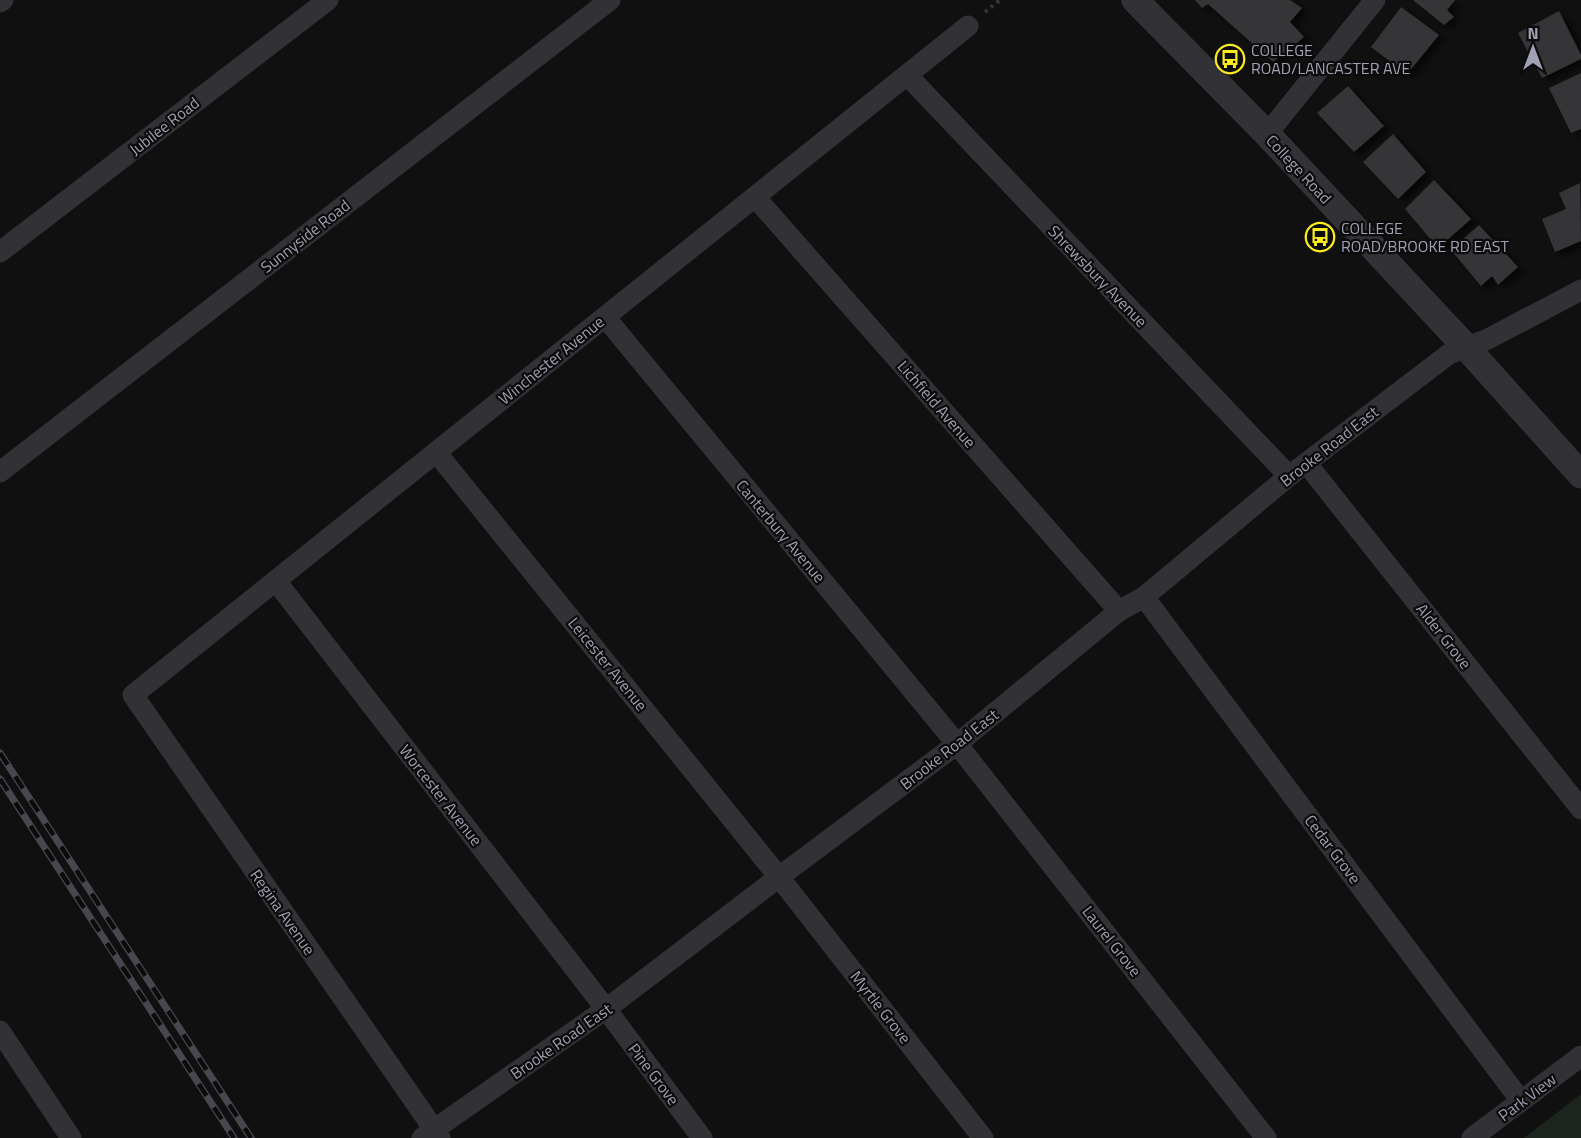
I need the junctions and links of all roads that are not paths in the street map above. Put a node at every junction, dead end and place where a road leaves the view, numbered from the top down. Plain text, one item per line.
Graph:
1 (328, 0) edge
2 (610, 0) edge
3 (1135, 0) edge
4 (1375, 0) edge
5 (968, 26) dead end
6 (907, 75) junction
7 (1267, 134) junction
8 (754, 197) junction
9 (0, 252) edge
10 (1581, 290) edge
11 (605, 317) junction
12 (1466, 347) junction
13 (436, 452) junction
14 (1307, 464) junction
15 (0, 472) edge
16 (1581, 475) edge
17 (1290, 476) junction
18 (276, 581) junction
19 (1144, 597) junction
20 (1119, 611) junction
21 (133, 695) joint
22 (957, 744) junction
23 (1581, 809) edge
24 (779, 877) junction
25 (606, 1010) junction
26 (0, 1031) edge
27 (1581, 1056) edge
28 (1521, 1101) junction
29 (432, 1135) edge
30 (71, 1138) edge
31 (702, 1138) edge
32 (983, 1138) edge
33 (1266, 1138) edge
34 (1472, 1138) edge

1 - 9 street, Jubilee Road
2 - 15 street, Sunnyside Road
3 - 7 street, College Road
4 - 7 street
5 - 6 street, Winchester Avenue
6 - 8 street, Winchester Avenue
6 - 17 street, Shrewsbury Avenue
7 - 12 street, College Road
8 - 11 street, Winchester Avenue
8 - 20 street, Lichfield Avenue
10 - 12 street, Brooke Road East
11 - 13 street, Winchester Avenue
11 - 22 street, Canterbury Avenue
12 - 14 street, Brooke Road East
12 - 16 street, College Road
13 - 18 street, Winchester Avenue
13 - 24 street, Leicester Avenue
14 - 17 street, Brooke Road East
14 - 23 street, Alder Grove
17 - 19 street, Brooke Road East
18 - 21 street, Winchester Avenue
18 - 25 street, Worcester Avenue
19 - 20 street, Brooke Road East
19 - 28 street, Cedar Grove
20 - 22 street, Brooke Road East
21 - 29 street, Regina Avenue
22 - 24 street, Brooke Road East
22 - 33 street, Laurel Grove
24 - 25 street, Brooke Road East
24 - 32 street, Myrtle Grove
25 - 29 street, Brooke Road East
25 - 31 street, Pine Grove
26 - 30 street
27 - 28 street, Park View
28 - 34 street, Park View

